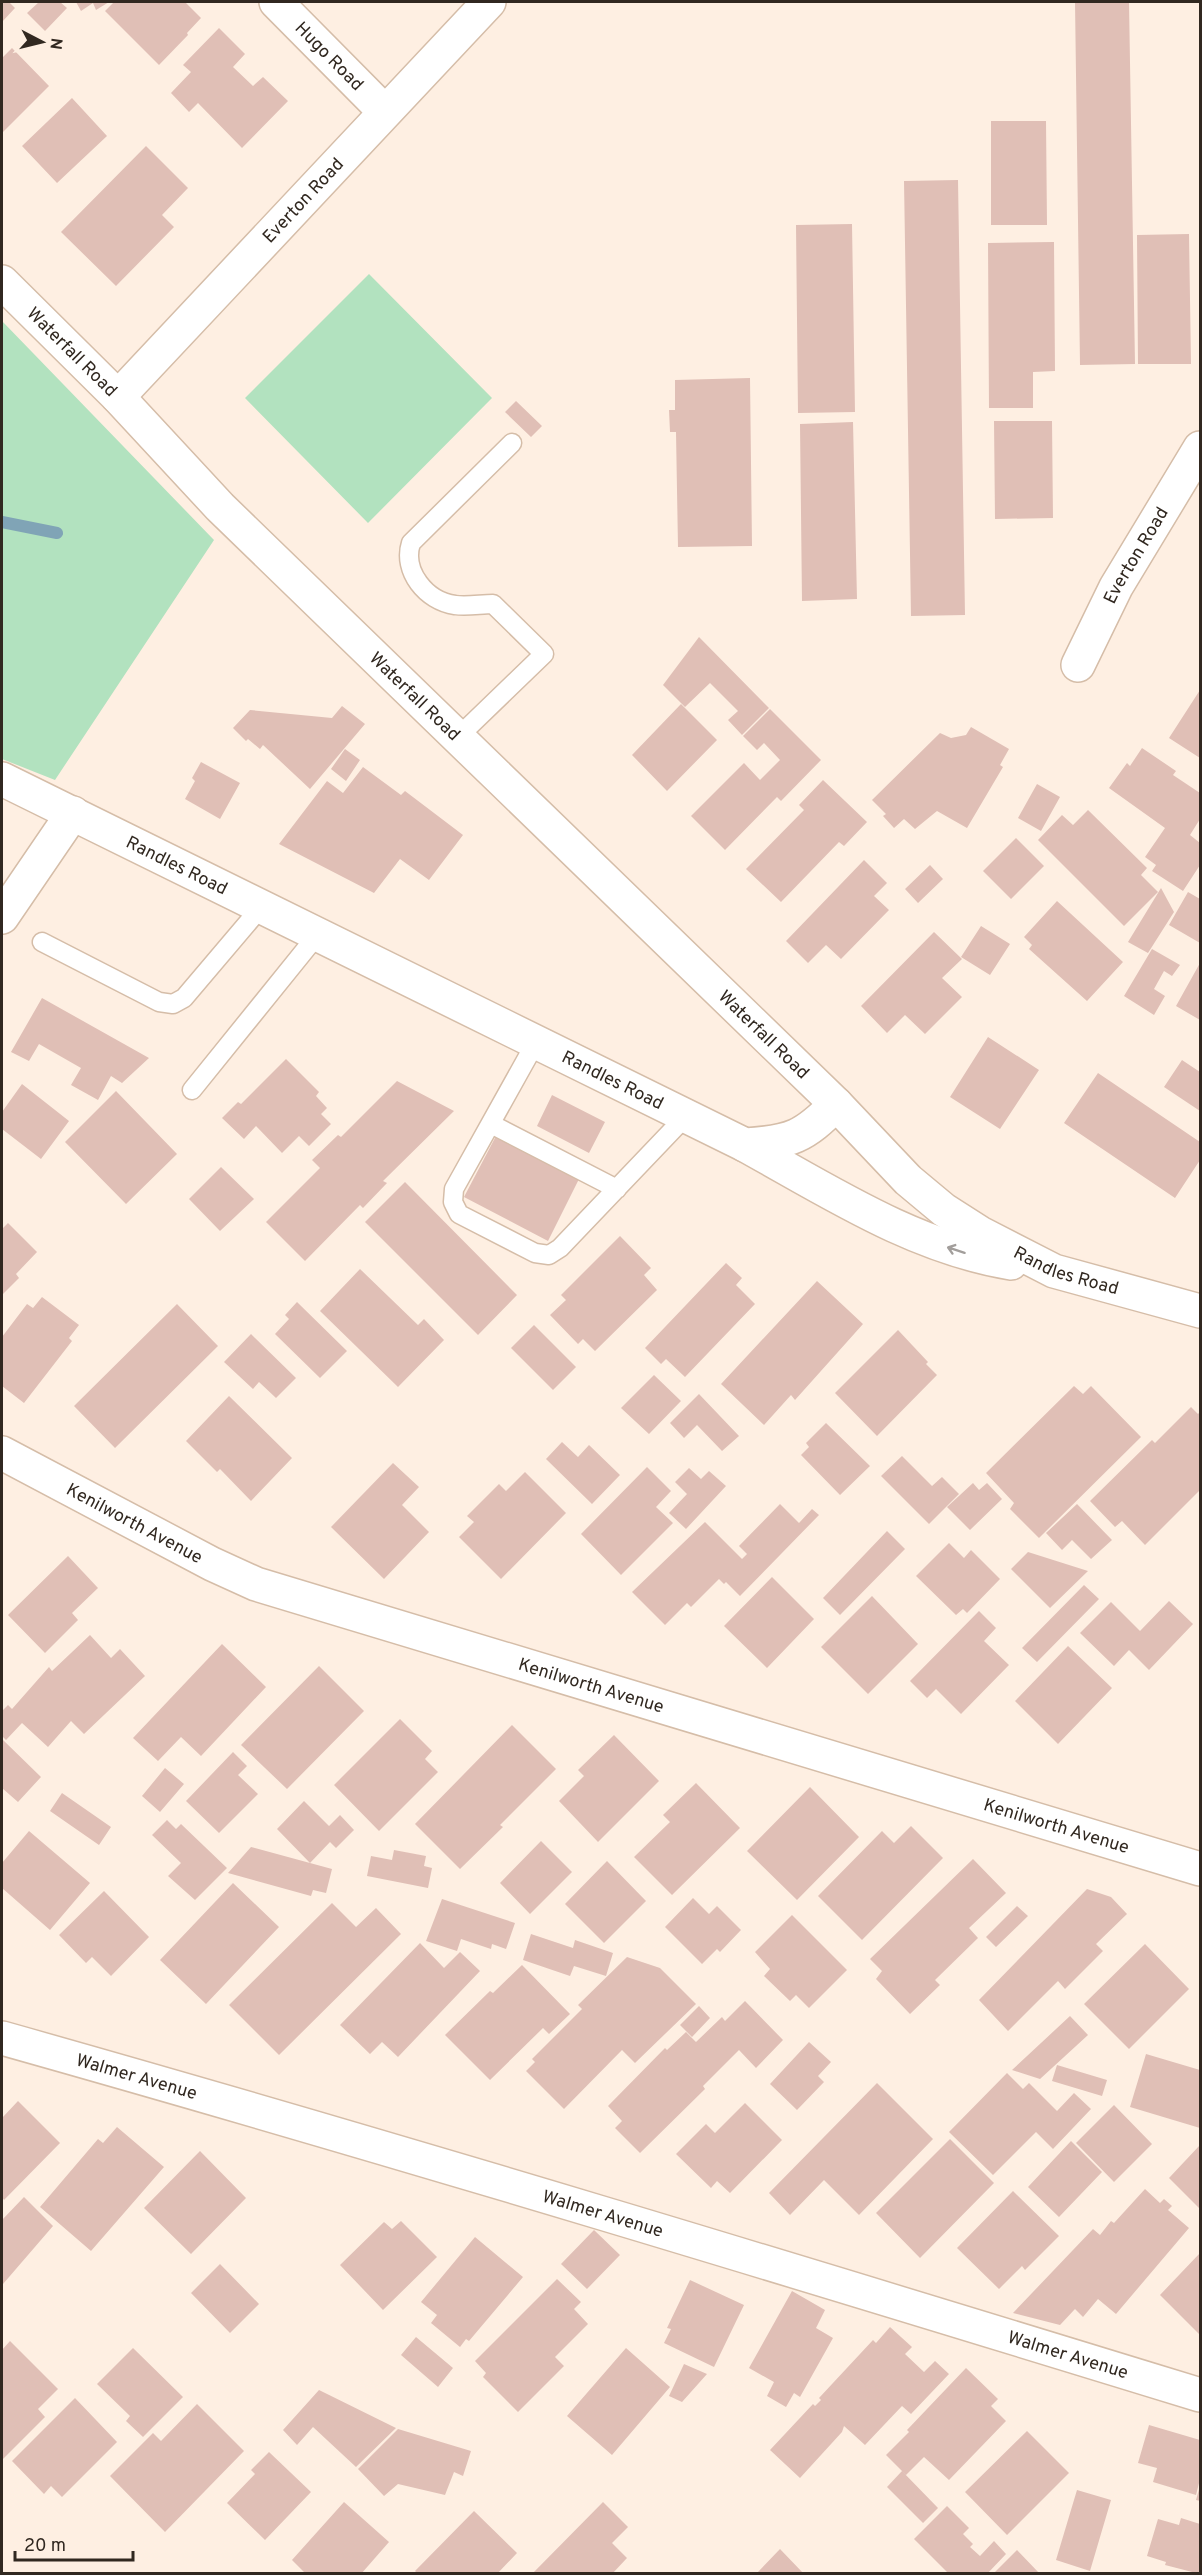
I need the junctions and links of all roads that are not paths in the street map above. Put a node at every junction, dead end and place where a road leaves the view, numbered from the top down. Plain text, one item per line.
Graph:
1 (276, 2) edge
2 (489, 2) edge
3 (384, 111) junction
4 (2, 282) edge
5 (118, 397) junction
6 (512, 444) dead end
7 (1200, 448) edge
8 (1078, 665) dead end
9 (457, 738) junction
10 (2, 778) edge
11 (73, 813) junction
12 (262, 906) junction
13 (2, 917) edge
14 (318, 934) junction
15 (42, 942) dead end
16 (536, 1042) junction
17 (192, 1090) dead end
18 (836, 1104) junction
19 (686, 1116) junction
20 (490, 1124) junction
21 (746, 1145) junction
22 (617, 1189) junction
23 (1054, 1270) junction
24 (1200, 1311) edge
25 (2, 1453) edge
26 (1200, 1869) edge
27 (2, 2038) edge
28 (1200, 2395) edge

1 - 3 street, Hugo Road
2 - 3 street, Everton Road
3 - 5 street, Everton Road
4 - 5 street, Waterfall Road
5 - 9 street, Waterfall Road
6 - 9 lane
7 - 8 street, Everton Road
9 - 18 street, Waterfall Road
10 - 11 street, Randles Road
11 - 12 street, Randles Road
11 - 13 street
12 - 14 street, Randles Road
12 - 15 lane
14 - 16 street, Randles Road
14 - 17 lane
16 - 19 street, Randles Road
16 - 20 lane
18 - 21 street
18 - 23 street, Randles Road
19 - 21 street, Randles Road
19 - 22 lane
20 - 22 lane
20 - 22 lane
23 -> 21 street, Randles Road
23 - 24 street, Randles Road
25 - 26 street, Kenilworth Avenue
27 - 28 street, Walmer Avenue

